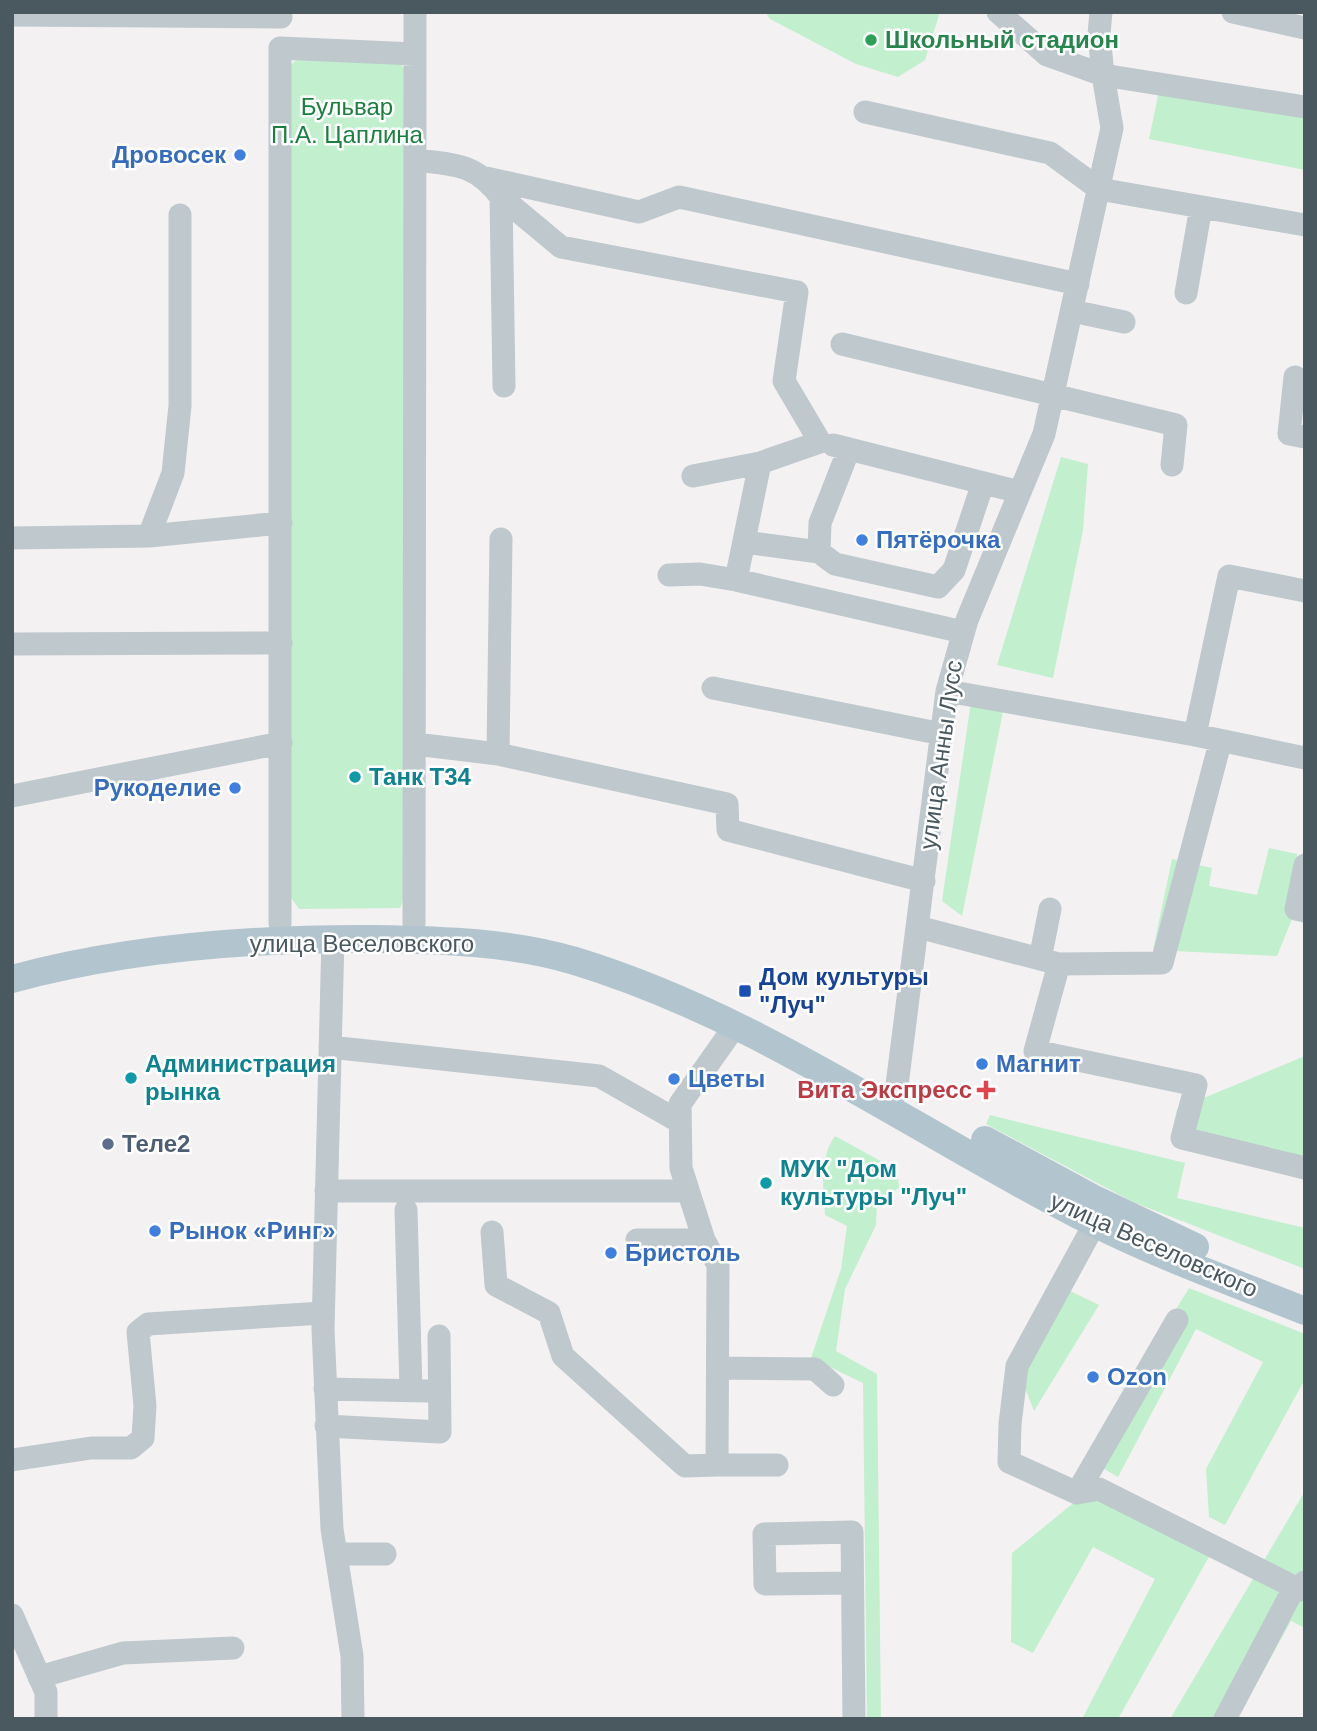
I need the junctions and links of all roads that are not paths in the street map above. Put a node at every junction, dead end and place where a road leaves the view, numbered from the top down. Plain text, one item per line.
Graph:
1 (415, 12) edge
2 (1101, 12) edge
3 (1233, 12) edge
4 (1002, 14) edge
5 (281, 15) edge
6 (12, 16) edge
7 (1305, 29) edge
8 (280, 48) junction
9 (415, 54) junction
10 (1102, 75) junction
11 (1305, 107) edge
12 (865, 112) dead end
13 (415, 160) junction
14 (486, 178) junction
15 (1099, 189) junction
16 (501, 197) junction
17 (1201, 207) junction
18 (180, 215) dead end
19 (1305, 225) edge
20 (1078, 284) junction
21 (1186, 293) dead end
22 (1072, 312) junction
23 (1124, 321) dead end
24 (842, 344) dead end
25 (1296, 377) dead end
26 (504, 386) dead end
27 (1053, 395) junction
28 (1305, 437) edge
29 (820, 442) junction
30 (849, 449) junction
31 (760, 463) junction
32 (1172, 466) dead end
33 (693, 475) dead end
34 (983, 483) junction
35 (1020, 492) junction
36 (281, 523) junction
37 (149, 536) junction
38 (12, 538) edge
39 (500, 539) dead end
40 (744, 542) junction
41 (819, 552) junction
42 (669, 575) dead end
43 (736, 580) junction
44 (1305, 591) edge
45 (963, 632) junction
46 (281, 643) junction
47 (12, 644) edge
48 (713, 688) dead end
49 (947, 691) junction
50 (942, 734) junction
51 (1195, 735) junction
52 (281, 743) junction
53 (1220, 743) junction
54 (415, 744) junction
55 (498, 754) junction
56 (1305, 758) edge
57 (12, 796) edge
58 (1305, 865) edge
59 (924, 881) junction
60 (1050, 909) dead end
61 (1305, 911) edge
62 (918, 927) junction
63 (280, 931) junction
64 (414, 931) junction
65 (333, 938) junction
66 (12, 959) edge
67 (1049, 961) junction
68 (12, 979) edge
69 (736, 1026) junction
70 (330, 1047) junction
71 (892, 1101) junction
72 (680, 1122) junction
73 (1305, 1168) edge
74 (326, 1191) junction
75 (688, 1191) junction
76 (406, 1210) dead end
77 (1095, 1223) junction
78 (492, 1232) dead end
79 (637, 1240) dead end
80 (704, 1240) junction
81 (1305, 1291) edge
82 (1305, 1311) edge
83 (323, 1313) junction
84 (1177, 1320) dead end
85 (439, 1336) dead end
86 (718, 1368) junction
87 (833, 1385) dead end
88 (325, 1389) junction
89 (411, 1390) junction
90 (440, 1391) junction
91 (326, 1426) junction
92 (12, 1460) edge
93 (717, 1465) junction
94 (777, 1465) dead end
95 (1077, 1493) junction
96 (336, 1554) junction
97 (385, 1554) dead end
98 (852, 1583) junction
99 (1301, 1588) edge
100 (12, 1615) edge
101 (233, 1648) dead end
102 (39, 1677) junction
103 (46, 1719) edge
104 (353, 1719) edge
105 (854, 1719) edge
106 (1225, 1719) edge

1 - 9 street
2 - 10 street
3 - 7 street
4 - 10 street
5 - 6 street
5 - 8 street
8 - 9 street
8 - 36 street
9 - 13 street
10 - 11 street
10 - 15 street, улица Анны Лусс
12 - 15 street
13 - 14 street
13 - 54 street
14 - 16 street
14 - 20 street
15 - 17 street
15 - 20 street, улица Анны Лусс
16 - 26 street
16 - 29 street
17 - 19 street
17 - 21 street
18 - 37 street
20 - 22 street, улица Анны Лусс
22 - 23 street
22 - 27 street, улица Анны Лусс
24 - 27 street
25 - 28 street
27 - 32 street
27 - 35 street, улица Анны Лусс
29 - 30 street
29 - 31 street
30 - 34 street
30 - 41 street
31 - 33 street
31 - 40 street
34 - 35 street
34 - 41 street
35 - 45 street, улица Анны Лусс
36 - 37 street
36 - 46 street
37 - 38 street
39 - 55 street
40 - 41 street
40 - 43 street
42 - 43 street
43 - 45 street
44 - 51 street
45 - 49 street, улица Анны Лусс
46 - 47 street
46 - 52 street
48 - 50 street
49 - 50 street, улица Анны Лусс
49 - 51 street
50 - 59 street, улица Анны Лусс
51 - 53 street
52 - 57 street
52 - 63 street
53 - 56 street
53 - 67 street
54 - 55 street
54 - 64 street
55 - 59 street
58 - 61 street
59 - 62 street, улица Анны Лусс
60 - 67 street
62 - 67 street
62 - 71 street, улица Анны Лусс
63 - 64 main road, улица Веселовского
63 - 65 main road, улица Веселовского
63 - 66 main road, улица Веселовского
63 - 68 main road, улица Веселовского
64 - 65 main road, улица Веселовского
64 - 69 main road, улица Веселовского
64 - 71 main road, улица Веселовского
65 - 70 street
67 - 73 street
69 - 71 main road, улица Веселовского
69 - 72 street
70 - 72 street
70 - 74 street
71 - 77 main road, улица Веселовского
71 - 81 main road, улица Веселовского
72 - 75 street
74 - 75 street
74 - 83 street
75 - 80 street
76 - 89 street
77 - 82 main road, улица Веселовского
77 - 95 street
78 - 93 street
79 - 80 street
80 - 86 street
83 - 88 street
83 - 92 street
84 - 95 street
85 - 90 street
86 - 87 street
86 - 93 street
88 - 89 street
88 - 91 street
89 - 90 street
90 - 91 street
91 - 96 street
93 - 94 street
95 - 99 street
96 - 97 street
96 - 104 street
98 - 98 street
98 - 105 street
99 - 106 street
100 - 102 street
101 - 102 street
102 - 103 street

